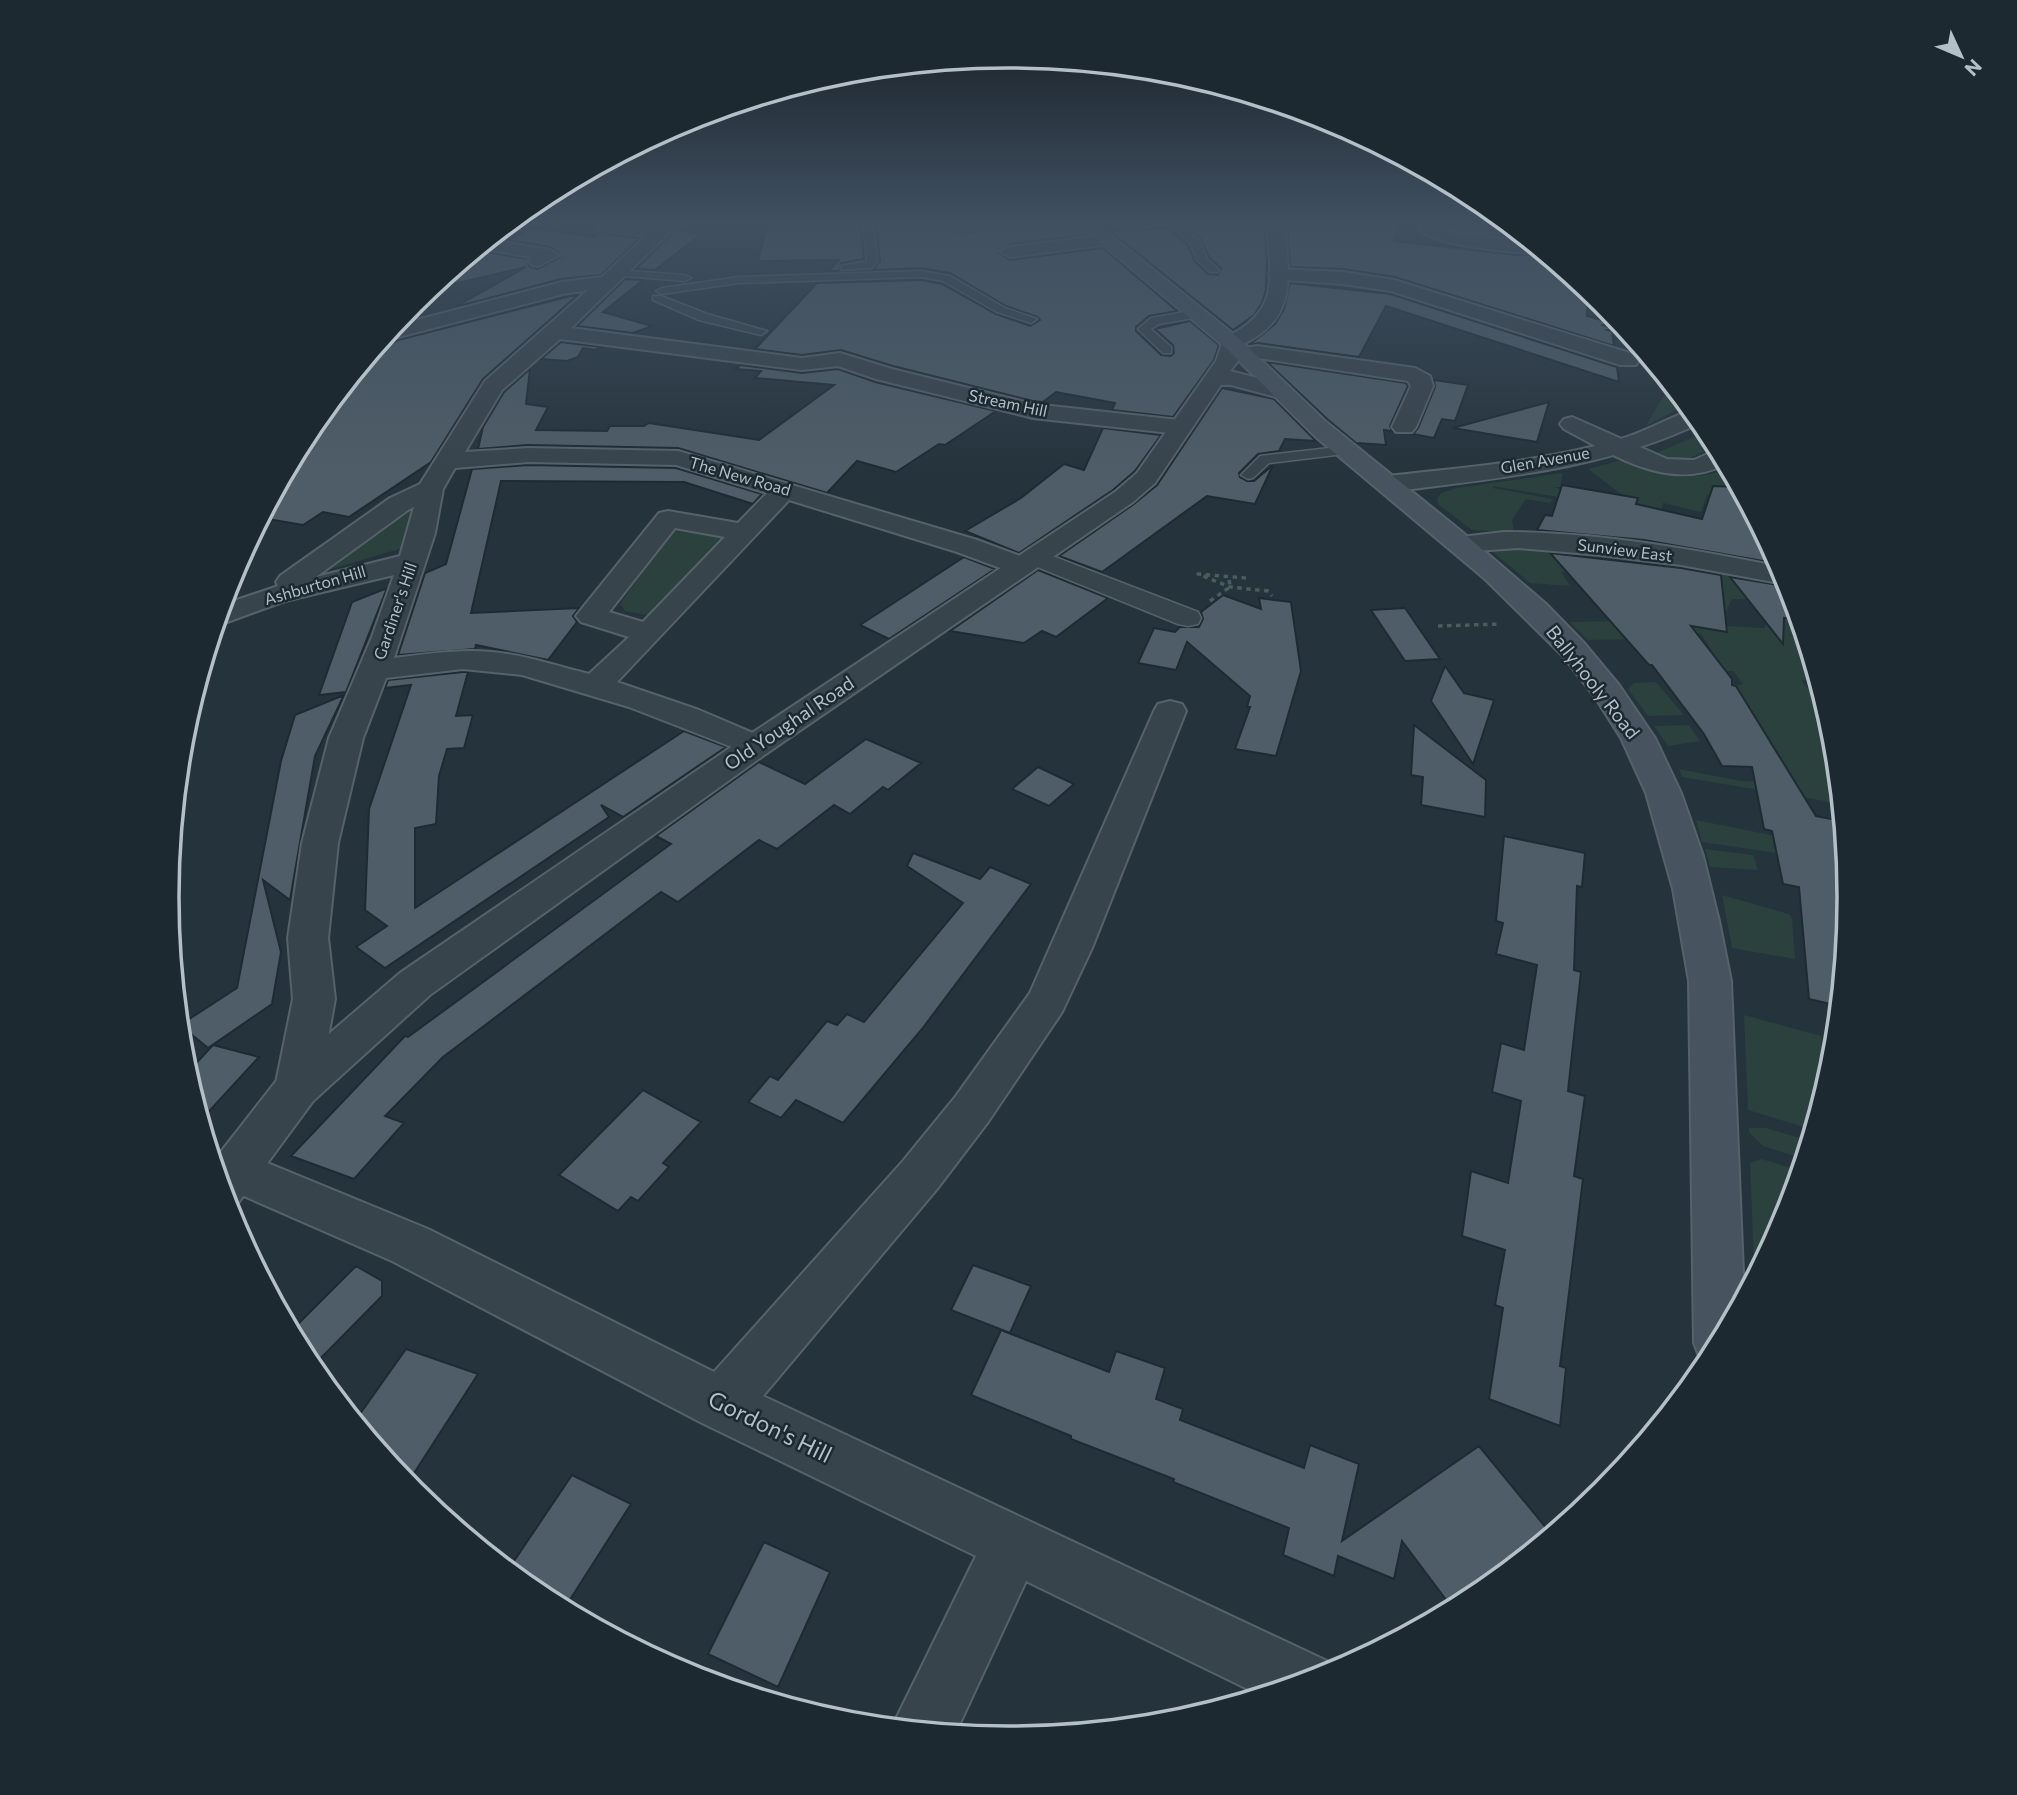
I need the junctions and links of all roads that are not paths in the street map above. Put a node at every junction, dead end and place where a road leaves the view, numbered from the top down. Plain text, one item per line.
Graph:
1 (501, 305) edge
2 (586, 305) edge
3 (676, 305) edge
4 (992, 305) edge
5 (1184, 305) edge
6 (1274, 305) edge
7 (1453, 305) edge
8 (1195, 314) junction
9 (1031, 319) dead end
10 (405, 330) edge
11 (761, 331) dead end
12 (555, 332) junction
13 (1237, 348) junction
14 (1167, 351) dead end
15 (1628, 360) dead end
16 (1213, 379) junction
17 (1280, 391) junction
18 (1686, 421) edge
19 (1572, 424) dead end
20 (1179, 427) junction
21 (1404, 427) dead end
22 (1619, 446) junction
23 (1347, 450) junction
24 (1713, 460) edge
25 (449, 461) junction
26 (1248, 475) dead end
27 (1388, 484) junction
28 (430, 489) junction
29 (785, 489) junction
30 (742, 532) junction
31 (1462, 544) junction
32 (412, 562) junction
33 (1027, 562) junction
34 (1772, 574) edge
35 (275, 595) junction
36 (230, 612) edge
37 (1188, 618) dead end
38 (647, 633) junction
39 (375, 670) junction
40 (595, 685) junction
41 (1170, 711) dead end
42 (755, 746) junction
43 (297, 1088) junction
44 (229, 1179) edge
45 (229, 1180) edge
46 (1726, 1314) edge
47 (721, 1404) junction
48 (1013, 1544) junction
49 (1292, 1677) edge
50 (927, 1723) edge

1 - 10 street
2 - 12 street, Gardiner's Hill
3 - 11 lane
4 - 9 lane
5 - 8 main road, Ballyhooly Road
6 - 13 street
7 - 15 street
8 - 13 main road, Ballyhooly Road
8 - 14 lane
12 - 20 street, Stream Hill
12 - 25 street, Gardiner's Hill
13 - 16 street, Old Youghal Road
13 - 17 main road, Ballyhooly Road
13 - 21 street
16 - 17 street
16 - 20 street, Old Youghal Road
17 - 23 main road, Ballyhooly Road
18 - 22 street, Glen Avenue
19 - 22 street
20 - 33 street, Old Youghal Road
22 - 24 street
22 - 27 street, Glen Avenue
23 - 26 lane
23 - 27 main road, Ballyhooly Road
25 - 28 street, Gardiner's Hill
25 - 29 street, The New Road
27 - 31 main road, Ballyhooly Road
28 - 32 street, Gardiner's Hill
28 - 35 street
29 - 30 street
29 - 33 street, The New Road
30 - 38 street
30 - 38 street
31 - 34 street, Sunview East
31 - 46 main road, Ballyhooly Road
32 - 35 street, Ashburton Hill
32 - 39 street, Gardiner's Hill
33 - 37 street
33 - 42 street, Old Youghal Road
35 - 36 street, Ashburton Hill
38 - 40 street
39 - 40 street
39 - 43 street, Gardiner's Hill
40 - 42 street
41 - 47 street
42 - 43 street, Old Youghal Road
43 - 44 street, Old Youghal Road
45 - 47 street, Gordon's Hill
47 - 48 street, Gordon's Hill
48 - 49 street, Gordon's Hill
48 - 50 street

